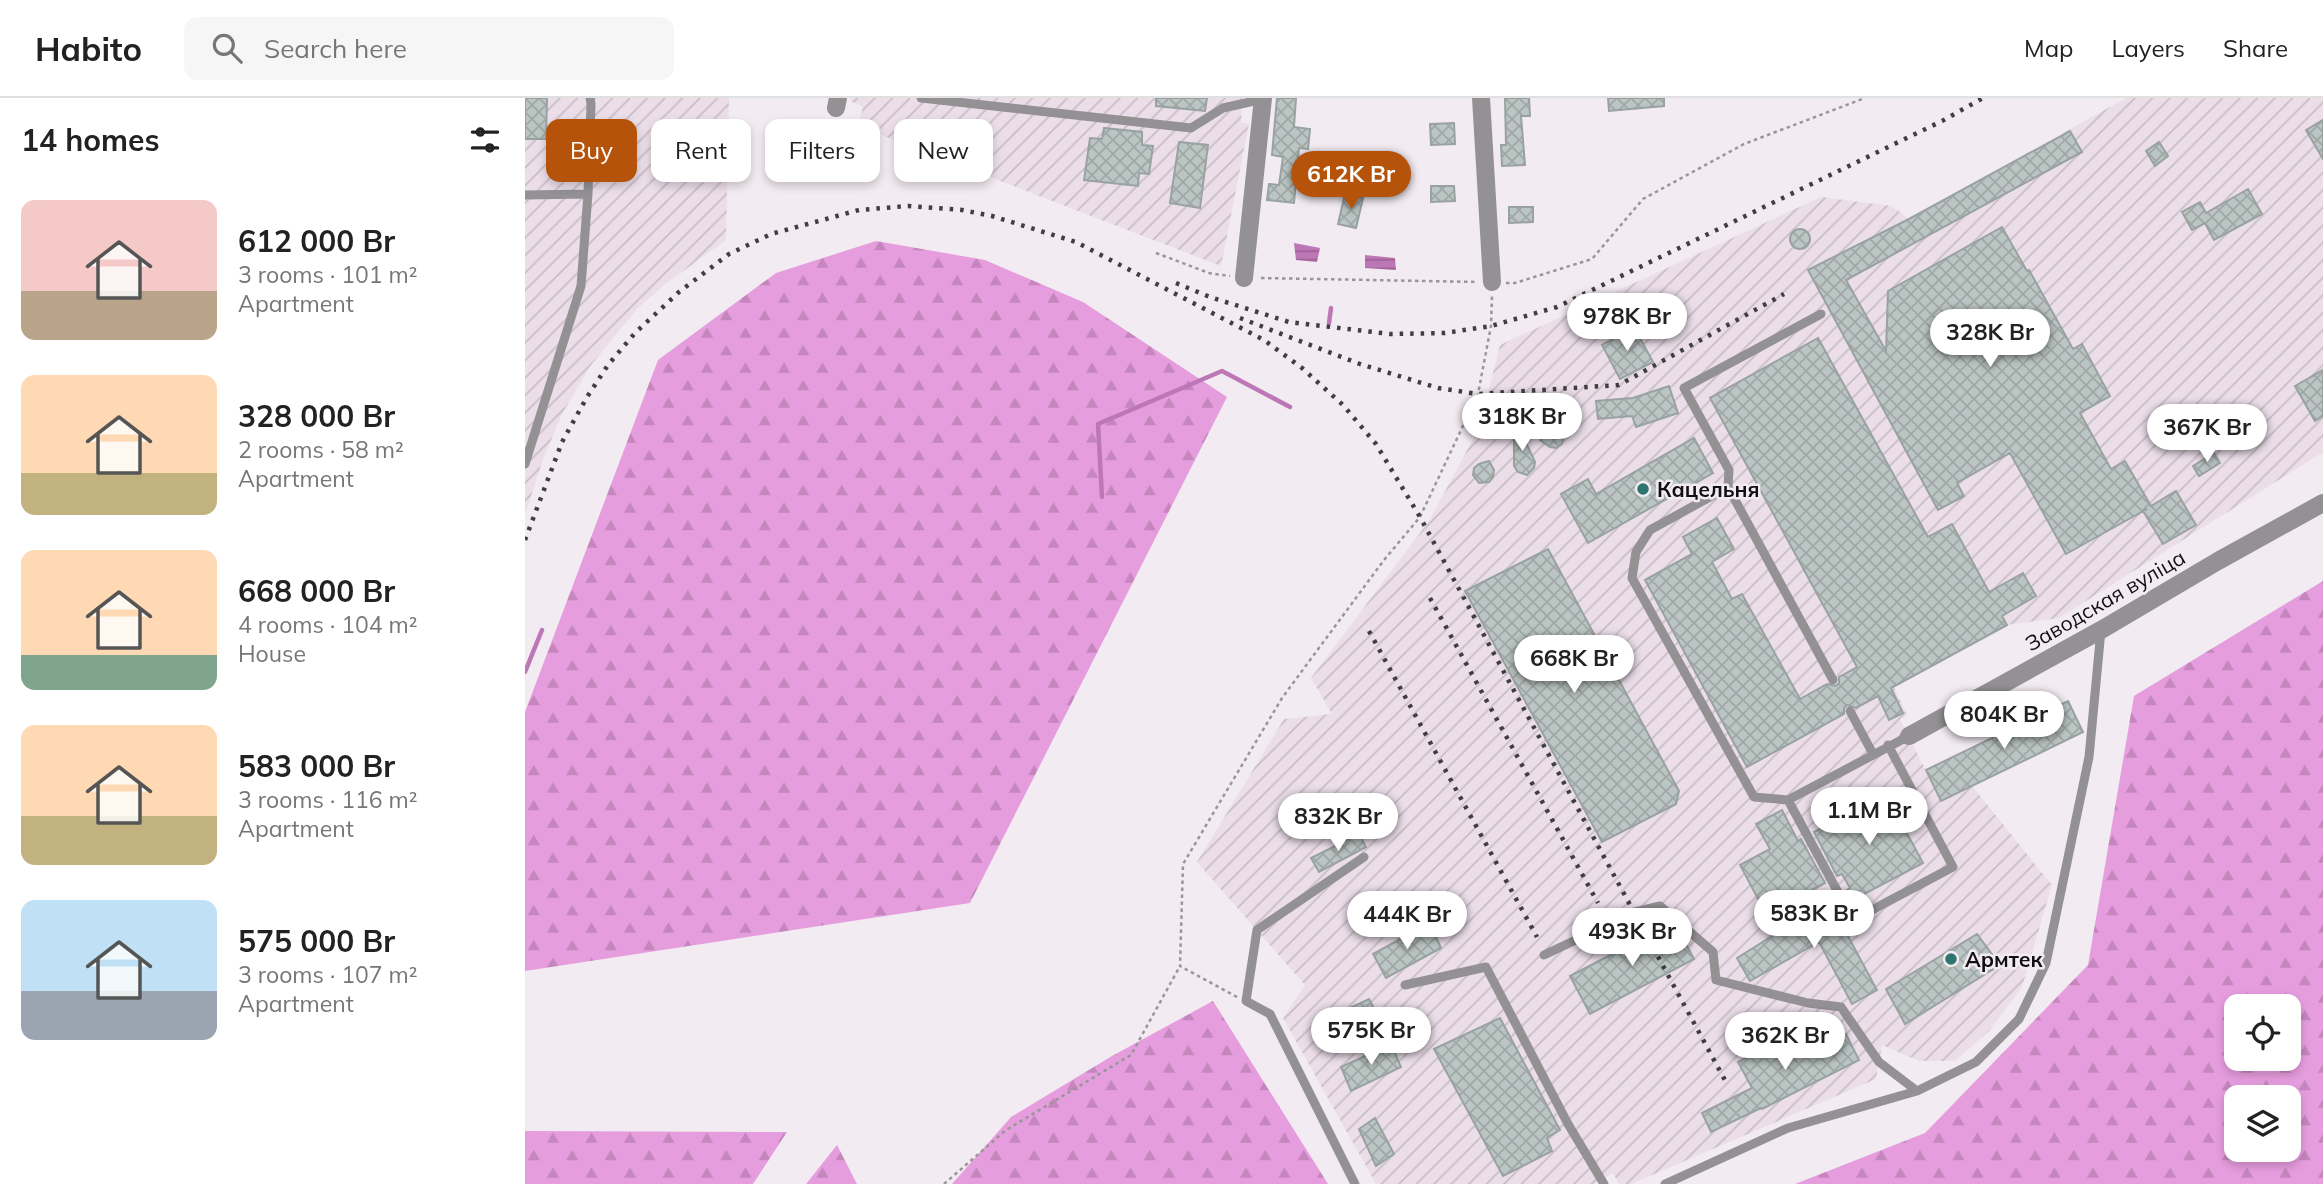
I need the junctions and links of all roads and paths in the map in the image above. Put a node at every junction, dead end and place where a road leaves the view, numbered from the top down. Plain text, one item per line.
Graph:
1 (590, 98) edge
2 (921, 98) edge
3 (1263, 98) edge
4 (1481, 98) edge
5 (1865, 98) edge
6 (588, 194) junction
7 (525, 195) edge
8 (1156, 253) dead end
9 (1244, 278) junction
10 (1492, 282) junction
11 (1821, 314) dead end
12 (525, 464) edge
13 (1728, 486) junction
14 (2323, 503) edge
15 (2101, 630) junction
16 (1833, 680) dead end
17 (1850, 711) dead end
18 (1909, 736) joint
19 (1888, 745) junction
20 (1873, 754) junction
21 (1788, 800) junction
22 (1364, 857) dead end
23 (1544, 955) dead end
24 (1180, 966) junction
25 (1405, 985) dead end
26 (1246, 1001) junction
27 (1917, 1091) junction
28 (944, 1184) edge
29 (1355, 1184) edge
30 (1604, 1184) edge
31 (1665, 1184) edge

1 - 6 lane
2 - 3 lane
3 - 9 street
4 - 10 street
5 - 10 path
6 - 7 lane
6 - 12 lane
8 - 9 path
9 - 10 path
10 - 24 path
11 - 13 lane
13 - 16 lane
13 - 21 lane
14 - 15 street, Заводская вуліца
15 - 18 street, Заводская вуліца
15 - 27 lane
17 - 20 lane
18 - 19 lane
19 - 20 lane
19 - 21 lane
20 - 21 lane
22 - 26 lane
23 - 27 lane
24 - 26 path
24 - 28 path
25 - 30 lane
26 - 29 lane
27 - 31 lane

